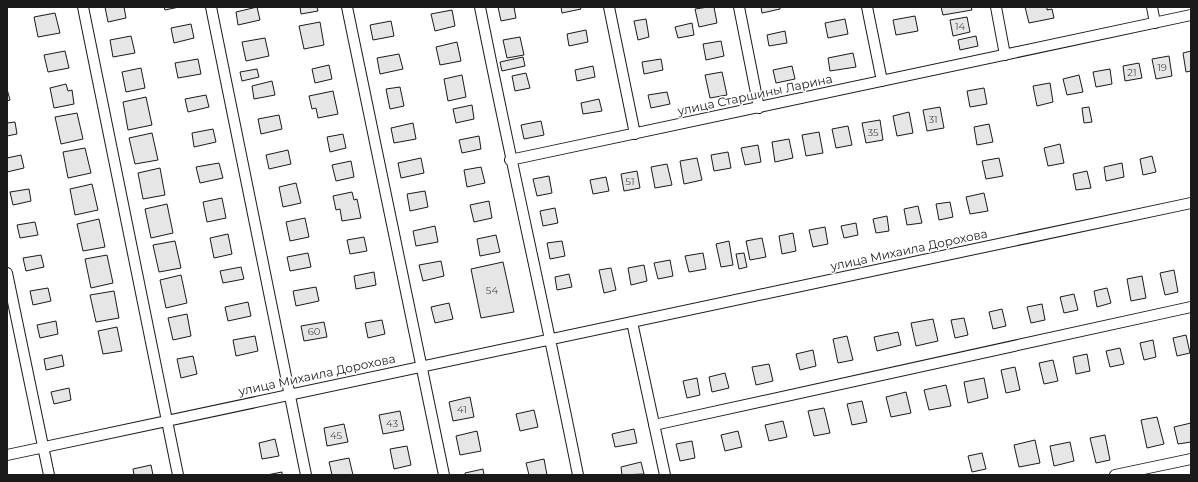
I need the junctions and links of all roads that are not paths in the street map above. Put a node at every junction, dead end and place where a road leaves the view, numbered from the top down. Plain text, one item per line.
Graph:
1 (83, 7) edge
2 (210, 7) edge
3 (347, 7) edge
4 (480, 7) edge
5 (610, 7) edge
6 (739, 7) edge
7 (867, 7) edge
8 (996, 7) edge
9 (1152, 7) edge
10 (1191, 15) edge
11 (1155, 23) junction
12 (1005, 55) junction
13 (882, 81) junction
14 (759, 108) junction
15 (635, 134) junction
16 (510, 160) junction
17 (1191, 203) edge
18 (7, 273) edge
19 (1191, 307) edge
20 (632, 322) junction
21 (552, 339) junction
22 (422, 366) junction
23 (289, 394) junction
24 (167, 421) junction
25 (654, 425) junction
26 (43, 447) junction
27 (7, 455) edge
28 (1191, 459) edge
29 (49, 475) edge
30 (178, 475) edge
31 (306, 475) edge
32 (444, 475) edge
33 (578, 475) edge
34 (665, 475) edge
35 (1115, 475) edge

1 - 24 street
2 - 23 street
3 - 22 street
4 - 16 street
5 - 15 street
6 - 14 street
7 - 13 street
8 - 12 street
9 - 11 street
10 - 11 street, улица Старшины Ларина
11 - 12 street, улица Старшины Ларина
12 - 13 street, улица Старшины Ларина
13 - 14 street, улица Старшины Ларина
14 - 15 street, улица Старшины Ларина
15 - 16 street, улица Старшины Ларина
16 - 21 street
17 - 20 street, улица Михаила Дорохова
18 - 26 street
19 - 25 street
20 - 21 street, улица Михаила Дорохова
20 - 25 street
21 - 22 street, улица Михаила Дорохова
21 - 33 street
22 - 23 street, улица Михаила Дорохова
22 - 32 street
23 - 24 street, улица Михаила Дорохова
23 - 31 street
24 - 26 street, улица Михаила Дорохова
24 - 30 street
25 - 34 street
26 - 27 street, улица Михаила Дорохова
26 - 29 street
28 - 35 street

